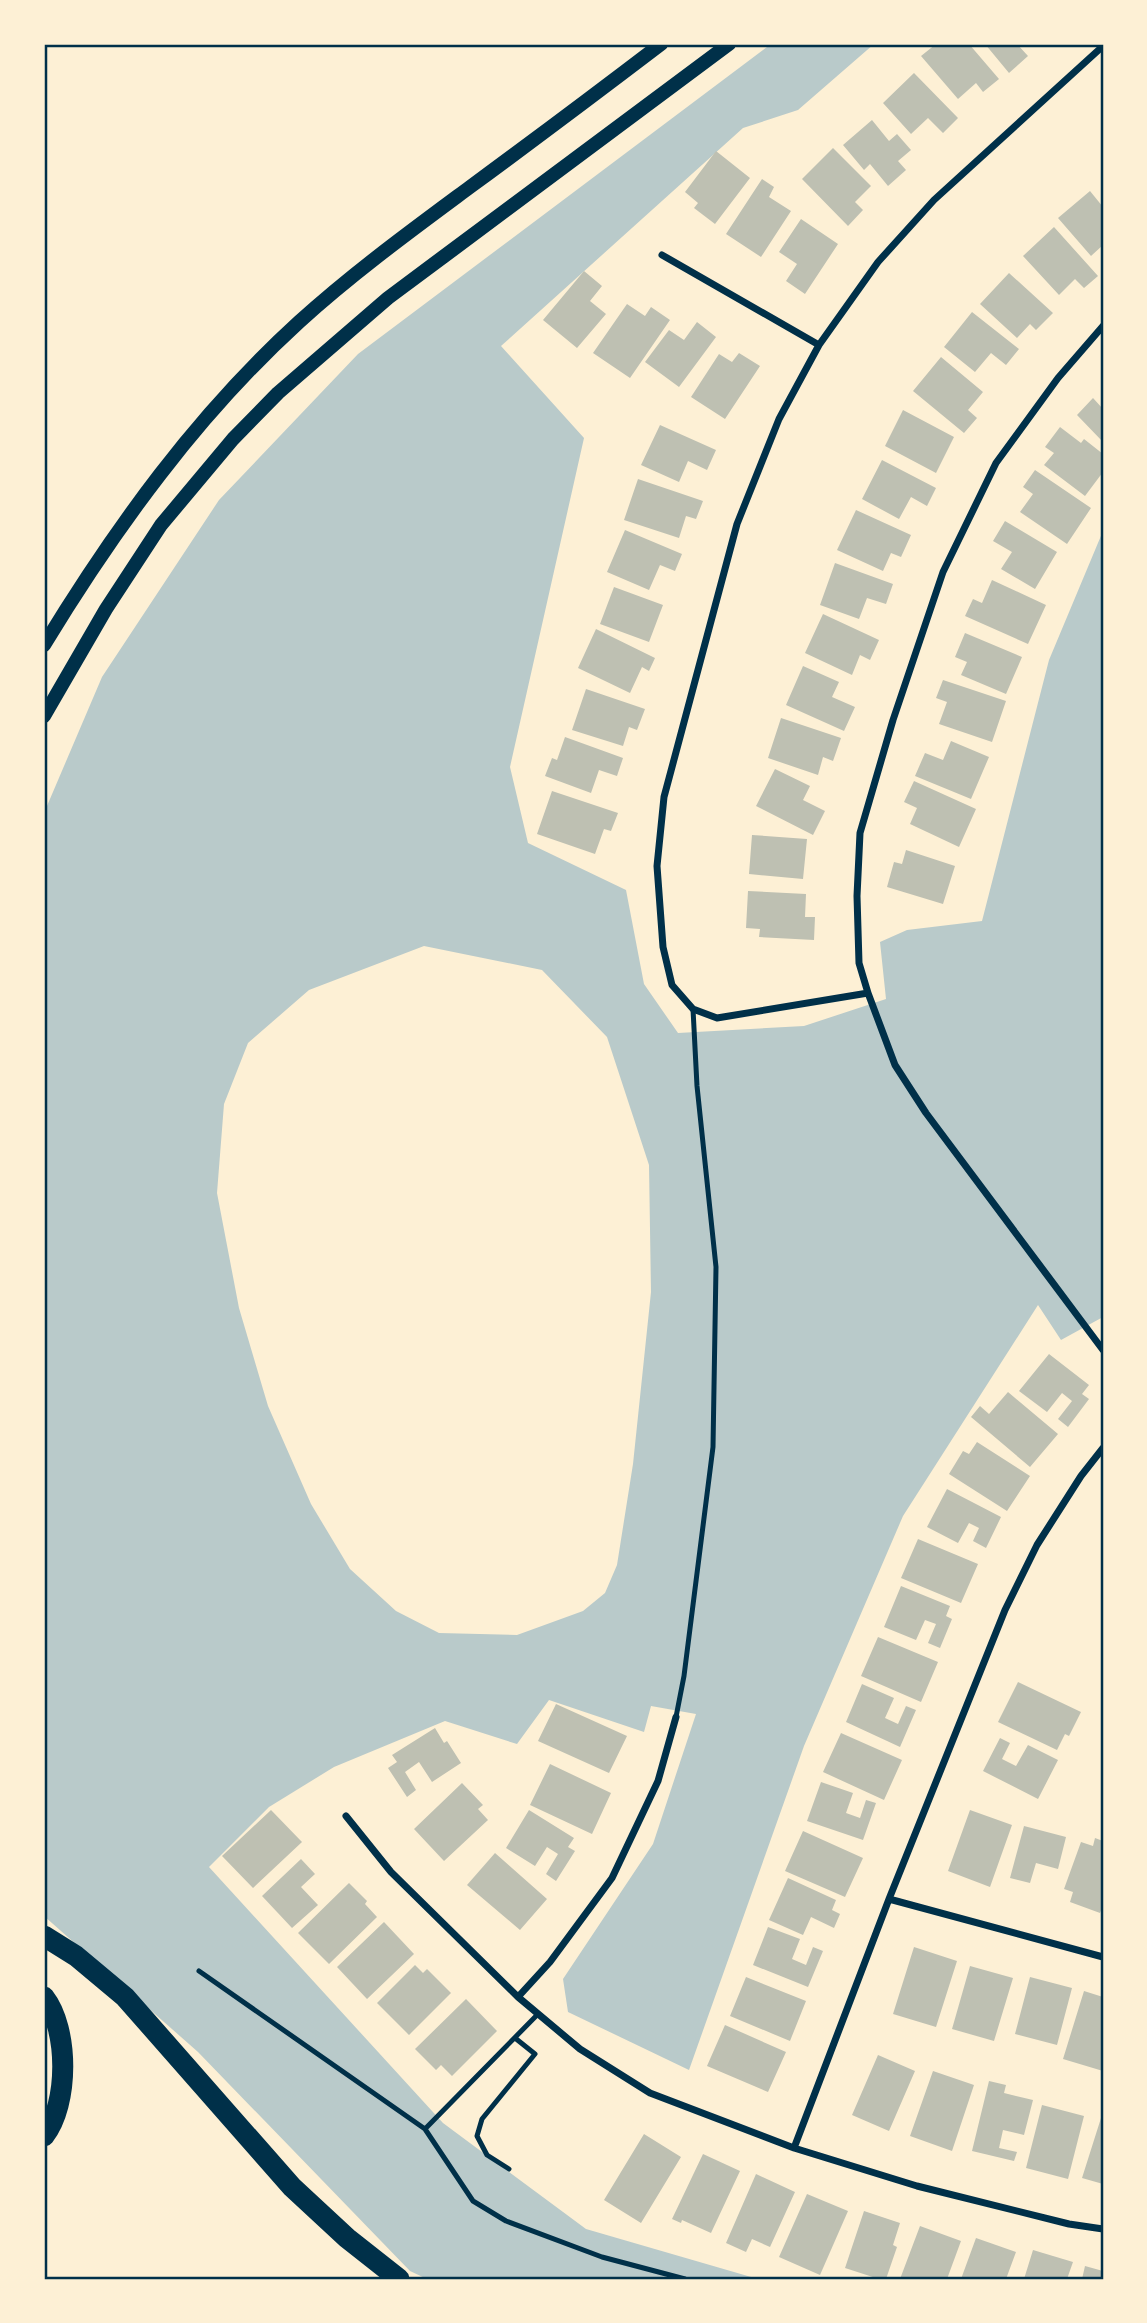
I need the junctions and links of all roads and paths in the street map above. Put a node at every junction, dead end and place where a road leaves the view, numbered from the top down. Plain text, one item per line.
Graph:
1 (661, 44) edge
2 (729, 44) edge
3 (1103, 46) edge
4 (662, 255) dead end
5 (1103, 326) edge
6 (820, 345) junction
7 (44, 645) edge
8 (44, 716) edge
9 (868, 993) junction
10 (693, 1009) junction
11 (1103, 1350) edge
12 (1103, 1448) edge
13 (676, 1717) joint
14 (346, 1816) dead end
15 (889, 1899) junction
16 (44, 1936) edge
17 (1103, 1957) edge
18 (199, 1971) dead end
19 (44, 1997) edge
20 (519, 1997) junction
21 (538, 2014) junction
22 (515, 2038) junction
23 (425, 2129) junction
24 (44, 2136) edge
25 (794, 2148) junction
26 (509, 2169) dead end
27 (1103, 2229) edge
28 (399, 2279) edge
29 (685, 2279) edge

1 - 7 main road
2 - 8 main road
3 - 6 street
4 - 6 street
5 - 9 street
6 - 10 street
9 - 10 street
9 - 11 street
10 - 13 lane
12 - 15 street
13 - 20 street
14 - 20 street
15 - 17 street
15 - 25 street
16 - 28 highway
18 - 23 lane
19 - 24 highway
20 - 21 street
21 - 22 lane
21 - 25 street
22 - 23 lane
22 - 26 lane
23 - 29 lane
25 - 27 street

